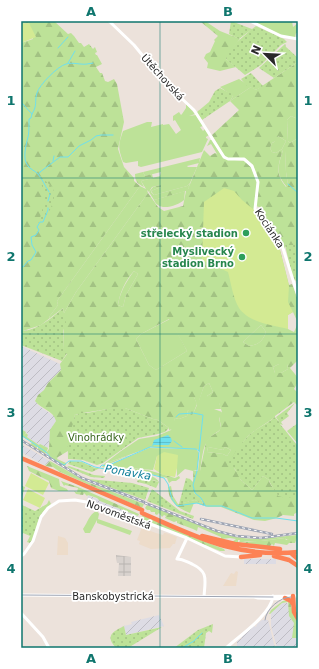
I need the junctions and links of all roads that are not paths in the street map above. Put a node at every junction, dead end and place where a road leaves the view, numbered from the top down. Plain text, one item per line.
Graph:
1 (109, 21) edge
2 (250, 21) edge
3 (298, 39) edge
4 (211, 137) joint
5 (298, 296) edge
6 (21, 454) edge
7 (21, 459) edge
8 (45, 468) junction
9 (58, 475) junction
10 (142, 511) junction
11 (198, 535) junction
12 (186, 538) junction
13 (298, 551) edge
14 (251, 552) junction
15 (281, 552) junction
16 (292, 554) dead end
17 (22, 555) edge
18 (266, 555) junction
19 (241, 557) joint
20 (298, 559) edge
21 (298, 566) edge
22 (21, 596) edge
23 (204, 597) junction
24 (273, 597) junction
25 (296, 597) edge
26 (285, 598) junction
27 (294, 606) junction
28 (21, 613) edge
29 (298, 618) edge
30 (49, 648) edge
31 (226, 648) edge

1 - 4 street, Útěchovská
2 - 3 street
4 - 5 street, Kociánka
6 - 8 highway
7 - 8 highway
7 - 9 highway
8 - 9 highway
9 - 10 highway
10 - 11 highway
10 - 14 highway
11 - 13 highway
11 - 15 highway
12 - 17 street, Novoměstská
12 - 19 street, Novoměstská
12 - 23 street
13 - 15 highway
14 - 15 highway
14 - 18 highway
15 - 18 highway
16 - 20 highway
18 - 19 highway
18 - 21 highway
22 - 23 street, Banskobystrická
23 - 24 street, Banskobystrická
24 - 25 street
24 - 26 street
24 - 31 street
25 - 26 street
25 - 27 highway
26 - 27 highway
27 - 29 highway
28 - 30 street

